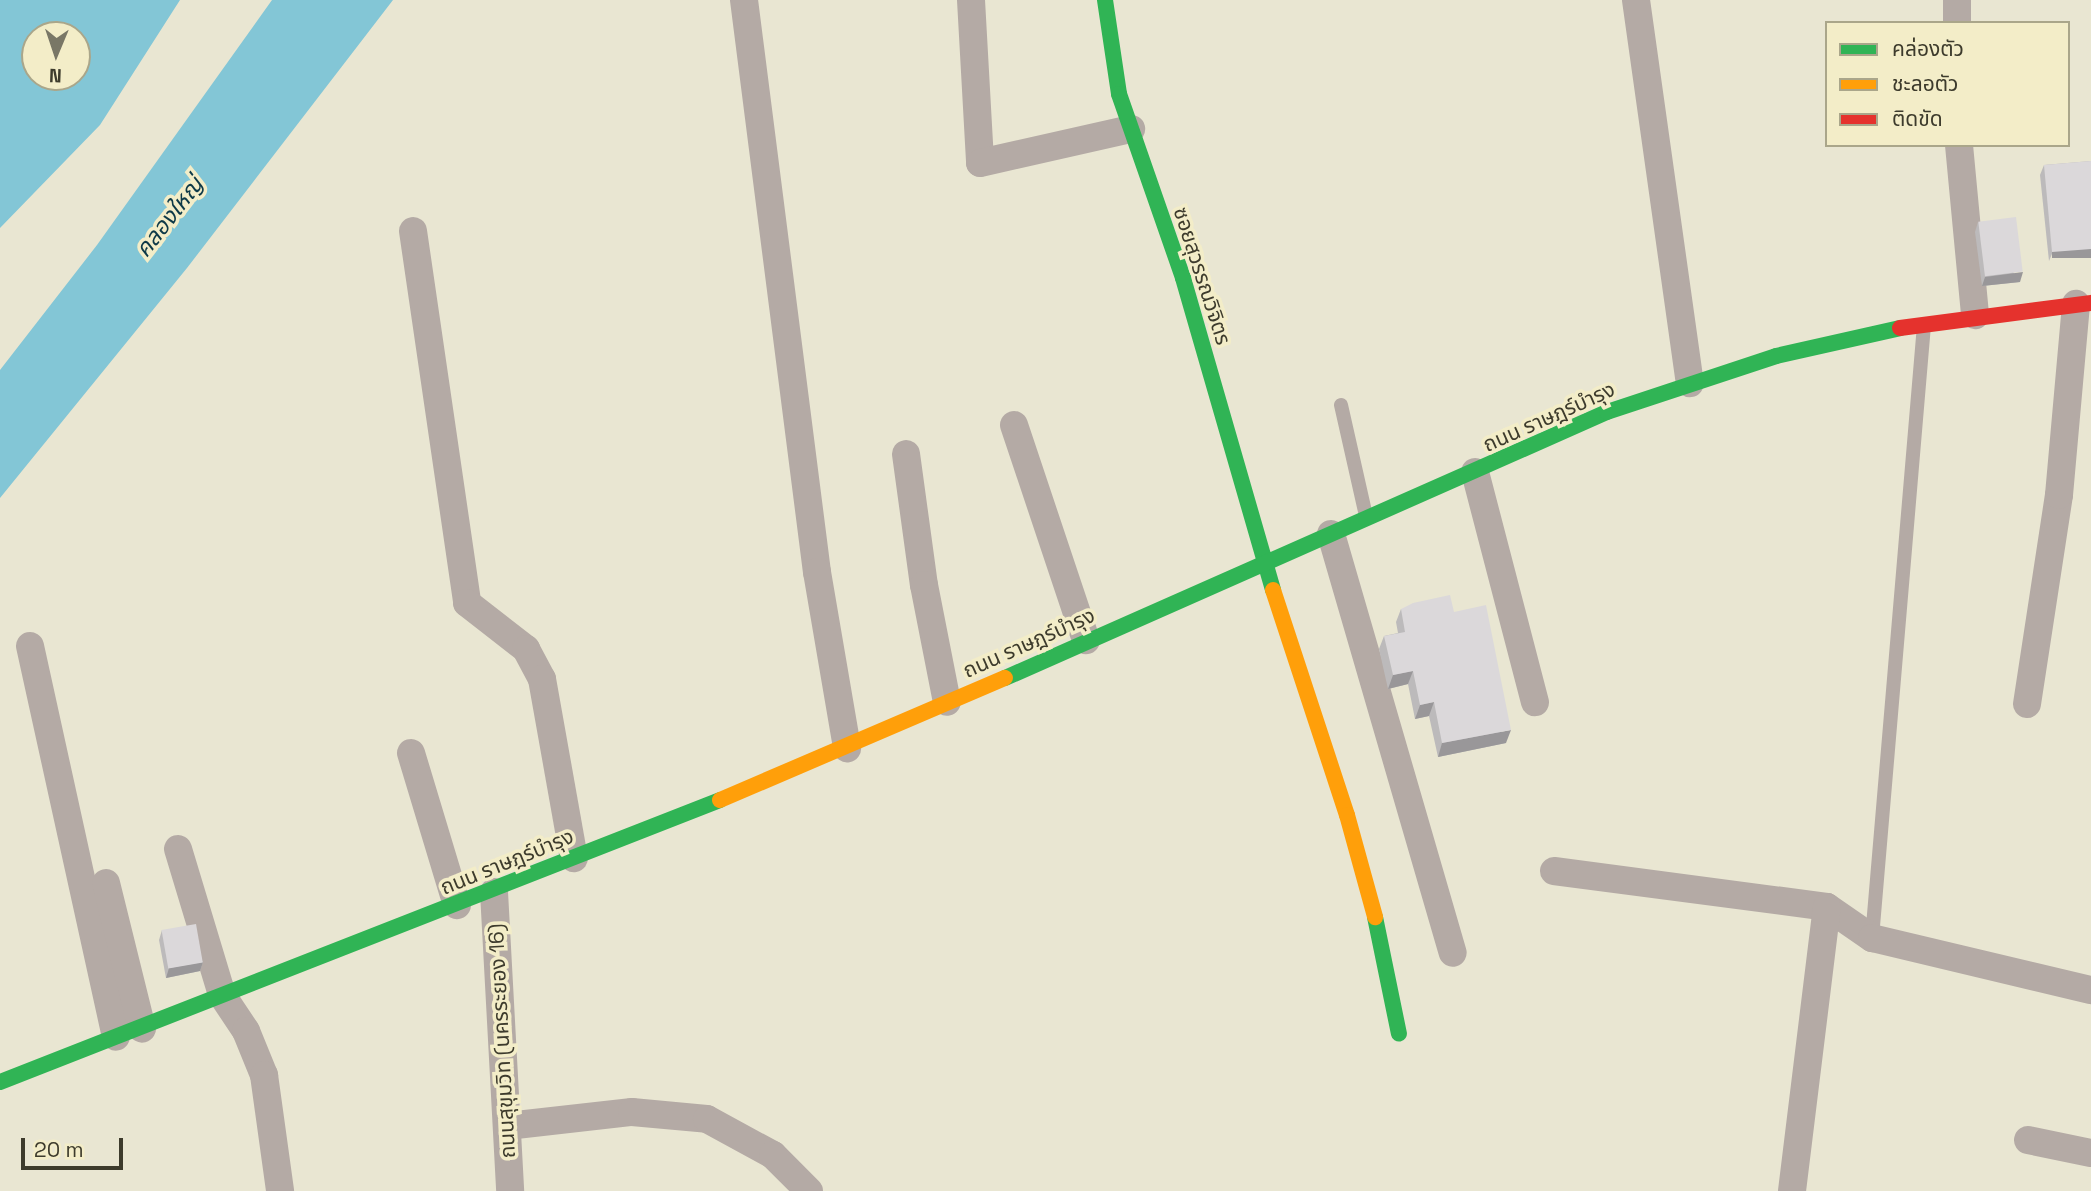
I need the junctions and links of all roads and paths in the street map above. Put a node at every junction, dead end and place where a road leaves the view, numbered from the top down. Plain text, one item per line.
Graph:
1 (744, 0) edge
2 (971, 0) edge
3 (1105, 0) edge
4 (1636, 0) edge
5 (1957, 0) edge
6 (1957, 21) edge
7 (1131, 129) junction
8 (1959, 147) edge
9 (413, 230) dead end
10 (2084, 304) edge
11 (1975, 315) junction
12 (1924, 323) junction
13 (1690, 383) junction
14 (1341, 405) dead end
15 (1014, 425) dead end
16 (906, 454) dead end
17 (1475, 472) junction
18 (1366, 517) junction
19 (1331, 534) junction
20 (1265, 564) junction
21 (1086, 640) junction
22 (30, 646) dead end
23 (947, 702) junction
24 (1535, 702) dead end
25 (2027, 704) dead end
26 (847, 748) junction
27 (411, 753) dead end
28 (178, 849) dead end
29 (574, 858) junction
30 (1555, 871) dead end
31 (106, 883) dead end
32 (494, 892) junction
33 (457, 905) junction
34 (1827, 907) junction
35 (1872, 938) junction
36 (1452, 953) dead end
37 (2091, 990) edge
38 (222, 995) junction
39 (129, 1033) junction
40 (1399, 1034) dead end
41 (0, 1082) edge
42 (507, 1126) junction
43 (2028, 1140) dead end
44 (2091, 1153) edge
45 (280, 1191) edge
46 (510, 1191) edge
47 (809, 1191) edge
48 (1791, 1191) edge

1 - 26 street
2 - 7 street
3 - 7 street, ซอยสุวรรณวิจิตร
4 - 13 street
5 - 6 street
7 - 20 street, ซอยสุวรรณวิจิตร
8 - 11 street
9 - 29 street
10 - 11 street, ถนน ราษฎร์บำรุง
10 - 25 street
11 - 12 street, ถนน ราษฎร์บำรุง
12 - 13 street, ถนน ราษฎร์บำรุง
12 - 35 lane
13 - 17 street, ถนน ราษฎร์บำรุง
14 - 18 lane
15 - 21 street
16 - 23 street
17 - 18 street, ถนน ราษฎร์บำรุง
17 - 24 street
18 - 19 street, ถนน ราษฎร์บำรุง
19 - 20 street, ถนน ราษฎร์บำรุง
19 - 36 street
20 - 21 street, ถนน ราษฎร์บำรุง
20 - 40 street, ซอยสุวรรณวิจิตร
21 - 23 street, ถนน ราษฎร์บำรุง
22 - 39 street
23 - 26 street, ถนน ราษฎร์บำรุง
26 - 29 street, ถนน ราษฎร์บำรุง
27 - 33 street
28 - 38 street
29 - 32 street, ถนน ราษฎร์บำรุง
30 - 34 street
31 - 39 street
32 - 33 street, ถนน ราษฎร์บำรุง
32 - 42 street, ถนนสุขุมวิท (นครระยอง 16)
33 - 38 street, ถนน ราษฎร์บำรุง
34 - 35 street
34 - 48 street
35 - 37 street
38 - 39 street, ถนน ราษฎร์บำรุง
38 - 45 street
39 - 41 street, ถนน ราษฎร์บำรุง
42 - 46 street, ถนนสุขุมวิท (นครระยอง 16)
42 - 47 street
43 - 44 street

